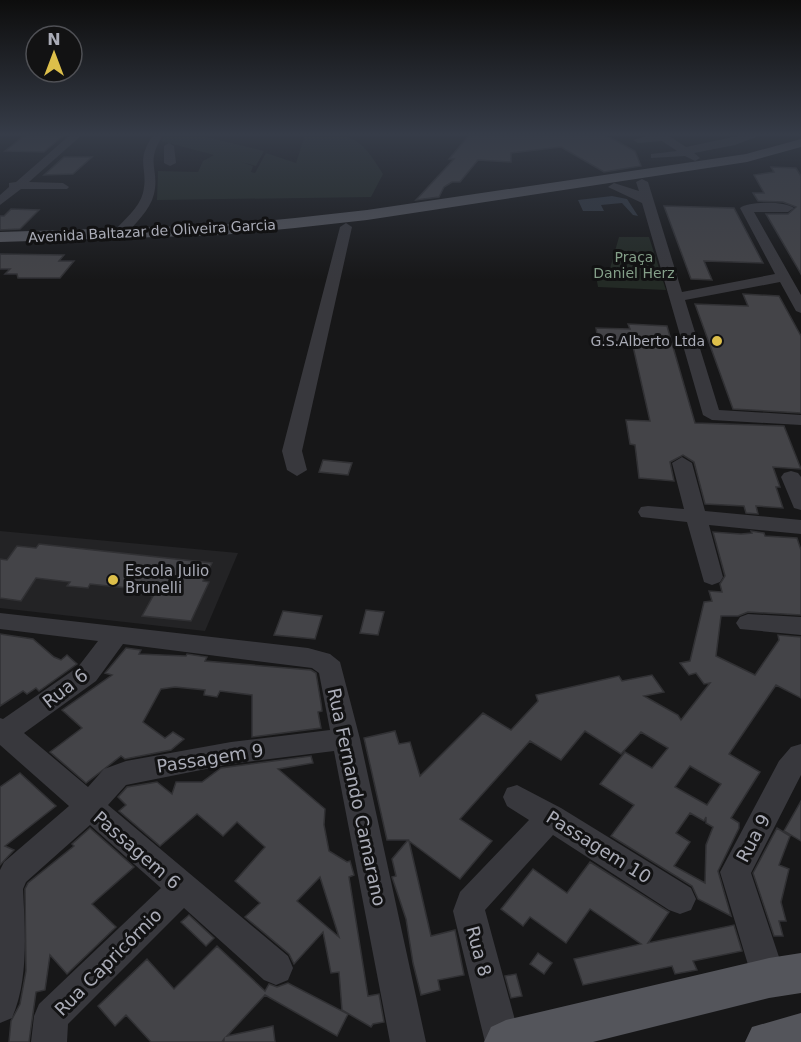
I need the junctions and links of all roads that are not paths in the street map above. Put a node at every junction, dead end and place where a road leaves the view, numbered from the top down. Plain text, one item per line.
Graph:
1 (642, 182) edge
2 (21, 183) edge
3 (147, 183) edge
4 (582, 183) edge
5 (638, 183) edge
6 (0, 184) edge
7 (18, 185) junction
8 (63, 187) dead end
9 (614, 187) junction
10 (0, 201) edge
11 (648, 201) junction
12 (788, 208) dead end
13 (346, 227) junction
14 (118, 234) junction
15 (0, 237) edge
16 (0, 246) edge
17 (784, 277) junction
18 (677, 297) junction
19 (801, 308) edge
20 (801, 420) edge
21 (682, 463) dead end
22 (297, 470) dead end
23 (791, 477) dead end
24 (801, 504) edge
25 (648, 512) dead end
26 (698, 517) junction
27 (801, 527) edge
28 (712, 577) dead end
29 (0, 621) edge
30 (748, 623) dead end
31 (801, 626) edge
32 (117, 634) junction
33 (2, 731) edge
34 (346, 738) junction
35 (795, 762) edge
36 (517, 797) dead end
37 (88, 808) junction
38 (551, 817) junction
39 (182, 889) junction
40 (680, 899) dead end
41 (276, 968) dead end
42 (785, 975) edge
43 (0, 1006) edge
44 (582, 1034) edge
45 (801, 1034) edge
46 (49, 1042) edge
47 (408, 1042) edge
48 (505, 1042) edge
49 (767, 1042) edge

1 - 11 street
2 - 7 street
3 - 14 street
4 - 14 main road, Avenida Baltazar de Oliveira Garcia
5 - 9 main road, Avenida Baltazar de Oliveira Garcia
6 - 7 street
7 - 8 street
7 - 10 street
9 - 11 street
9 - 13 main road, Avenida Baltazar de Oliveira Garcia
11 - 18 street
12 - 17 street
13 - 16 main road, Avenida Baltazar de Oliveira Garcia
13 - 22 street
14 - 15 main road, Avenida Baltazar de Oliveira Garcia
17 - 18 street
17 - 19 street
18 - 20 street
21 - 26 street
23 - 24 street
25 - 26 street
26 - 27 street
26 - 28 street
29 - 32 street, Rua Fernando Camarano
30 - 31 street
32 - 33 street, Rua 6
32 - 34 street, Rua Fernando Camarano
33 - 37 street, Passagem 6
34 - 37 street, Passagem 9
34 - 47 street, Rua Fernando Camarano
35 - 42 street, Rua 9
36 - 38 street, Passagem 10
37 - 39 street, Passagem 6
37 - 43 street, Passagem 9
38 - 40 street, Passagem 10
38 - 48 street, Rua 8
39 - 41 street, Passagem 6
39 - 46 street, Rua Capricórnio
42 - 44 main road
44 - 48 main road
45 - 49 main road

